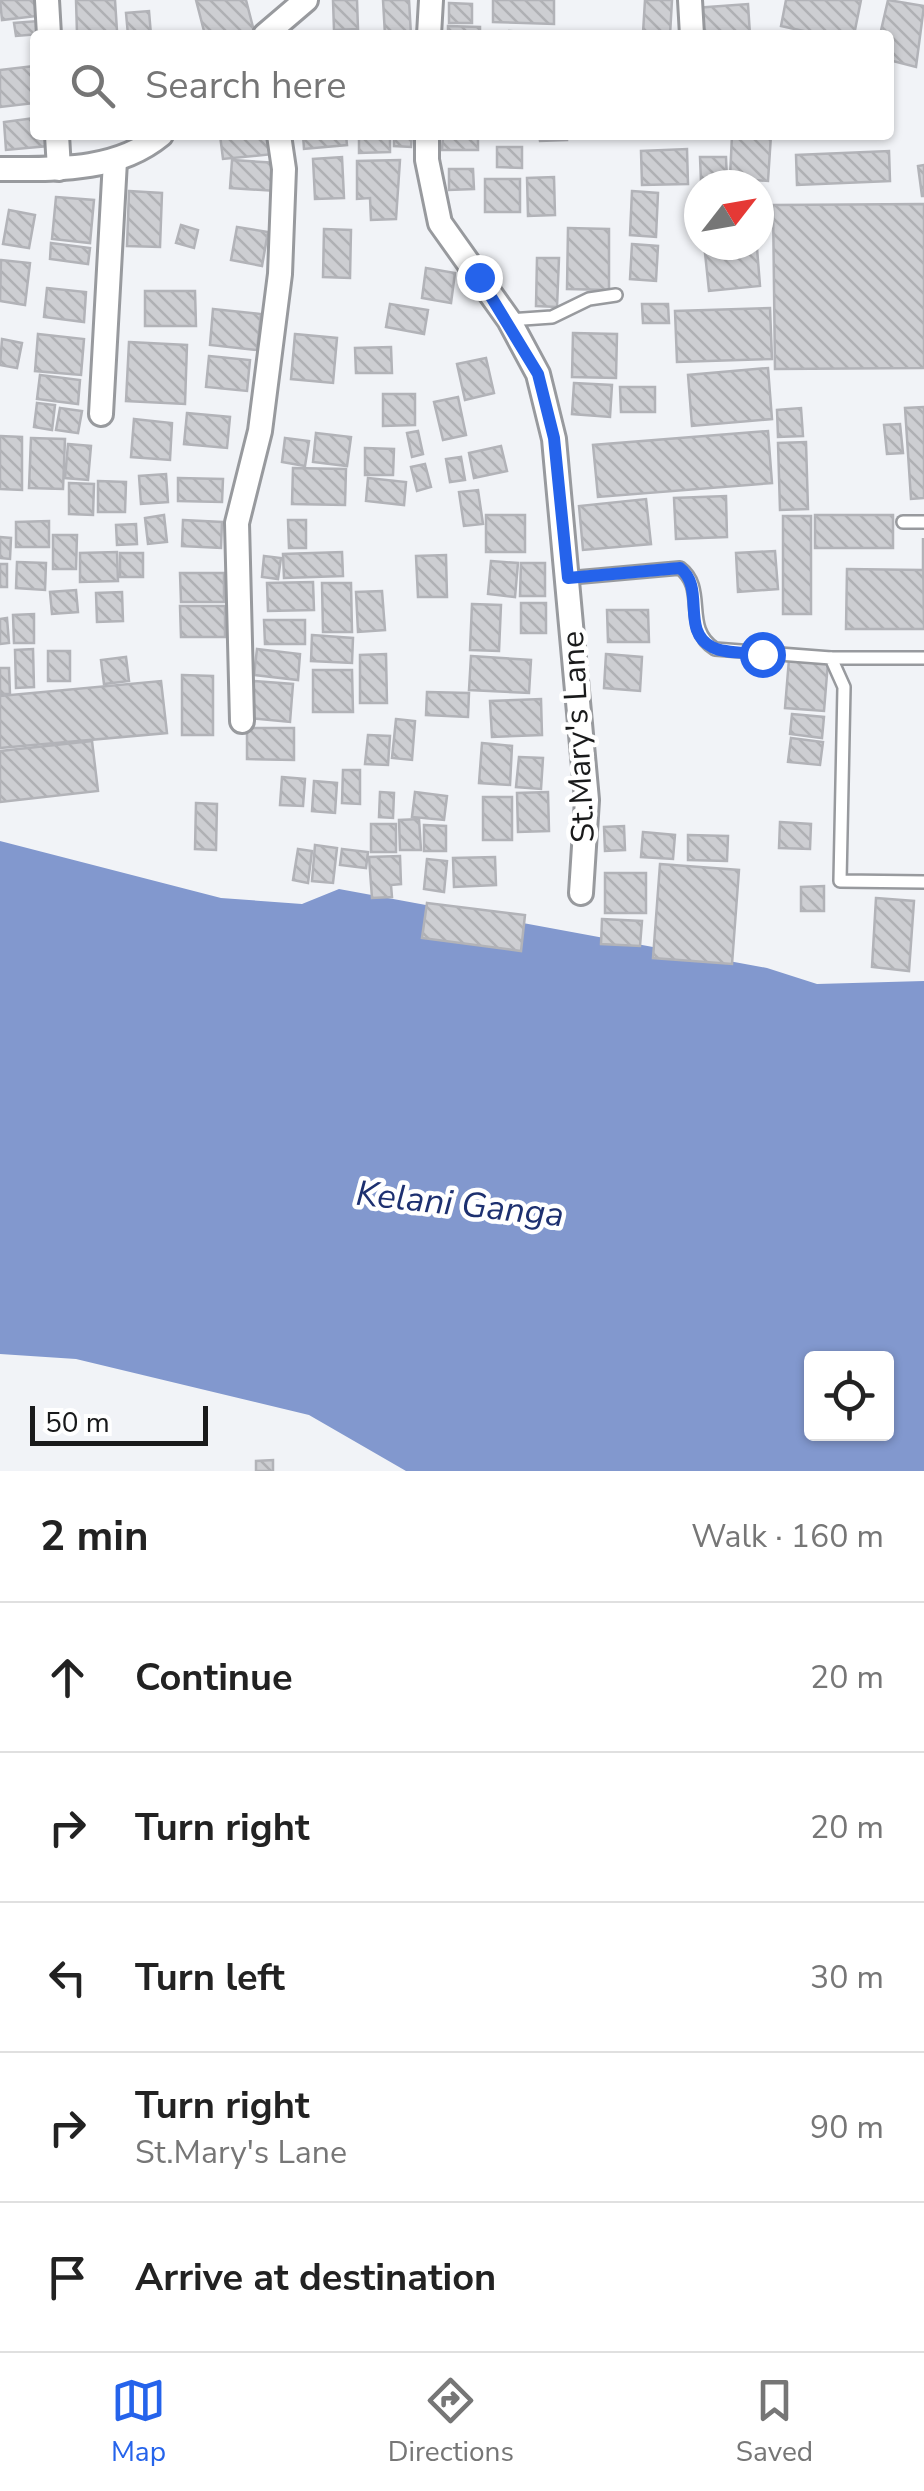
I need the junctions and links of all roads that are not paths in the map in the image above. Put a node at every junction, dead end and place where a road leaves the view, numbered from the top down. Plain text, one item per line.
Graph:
1 (46, 0) edge
2 (306, 0) edge
3 (431, 0) edge
4 (690, 0) edge
5 (49, 30) edge
6 (271, 30) edge
7 (429, 30) edge
8 (692, 30) edge
9 (57, 140) edge
10 (152, 140) edge
11 (280, 140) edge
12 (426, 140) edge
13 (115, 161) junction
14 (0, 169) edge
15 (59, 169) junction
16 (616, 295) dead end
17 (509, 320) junction
18 (101, 414) dead end
19 (903, 522) dead end
20 (924, 522) edge
21 (568, 578) junction
22 (831, 658) junction
23 (924, 658) edge
24 (242, 720) dead end
25 (924, 882) edge
26 (581, 892) dead end

1 - 5 street
2 - 6 street
3 - 7 street
4 - 8 street
9 - 15 street
10 - 13 street
11 - 24 street
12 - 17 street, St.Mary's Lane
13 - 15 street
13 - 18 street
14 - 15 street
16 - 17 lane
17 - 21 street, St.Mary's Lane
19 - 20 lane
21 - 22 lane
21 - 26 street, St.Mary's Lane
22 - 23 lane
22 - 25 lane

